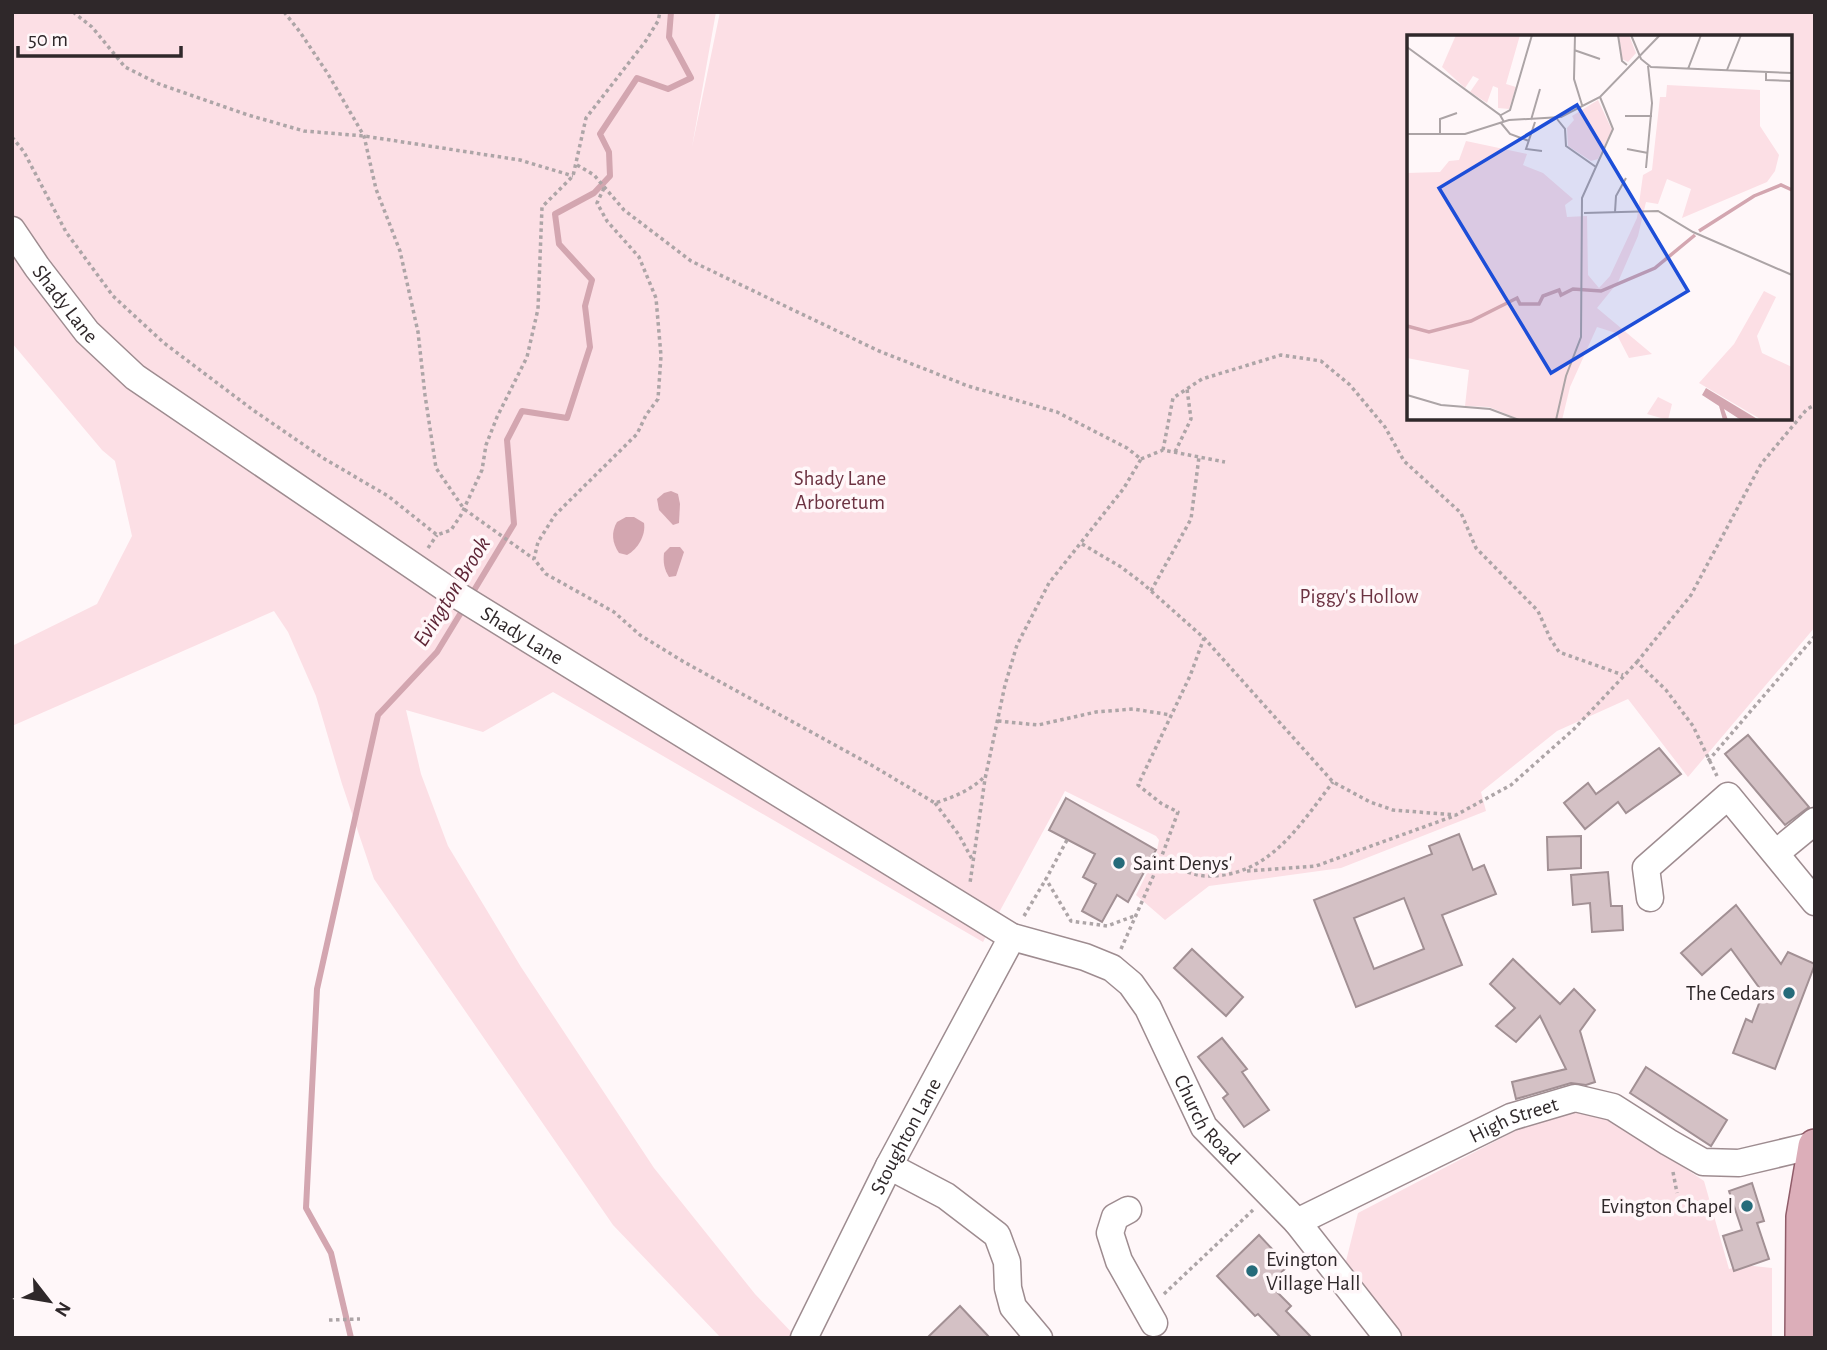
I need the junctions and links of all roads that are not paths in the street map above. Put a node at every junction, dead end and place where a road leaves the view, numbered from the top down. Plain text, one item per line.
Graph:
1 (12, 230) edge
2 (1815, 821) edge
3 (1776, 853) junction
4 (1650, 898) dead end
5 (1815, 902) edge
6 (1012, 937) junction
7 (1815, 1146) edge
8 (890, 1166) junction
9 (1128, 1210) dead end
10 (1297, 1222) junction
11 (1150, 1327) edge
12 (804, 1338) edge
13 (1040, 1338) edge
14 (1388, 1338) edge
15 (1802, 1338) edge

1 - 6 street, Shady Lane
2 - 3 street
3 - 4 street
3 - 5 street
6 - 8 street, Stoughton Lane
6 - 10 street, Church Road
7 - 10 street, High Street
7 - 15 main road
8 - 12 street, Stoughton Lane
8 - 13 street
9 - 11 street
10 - 14 street, Church Road

